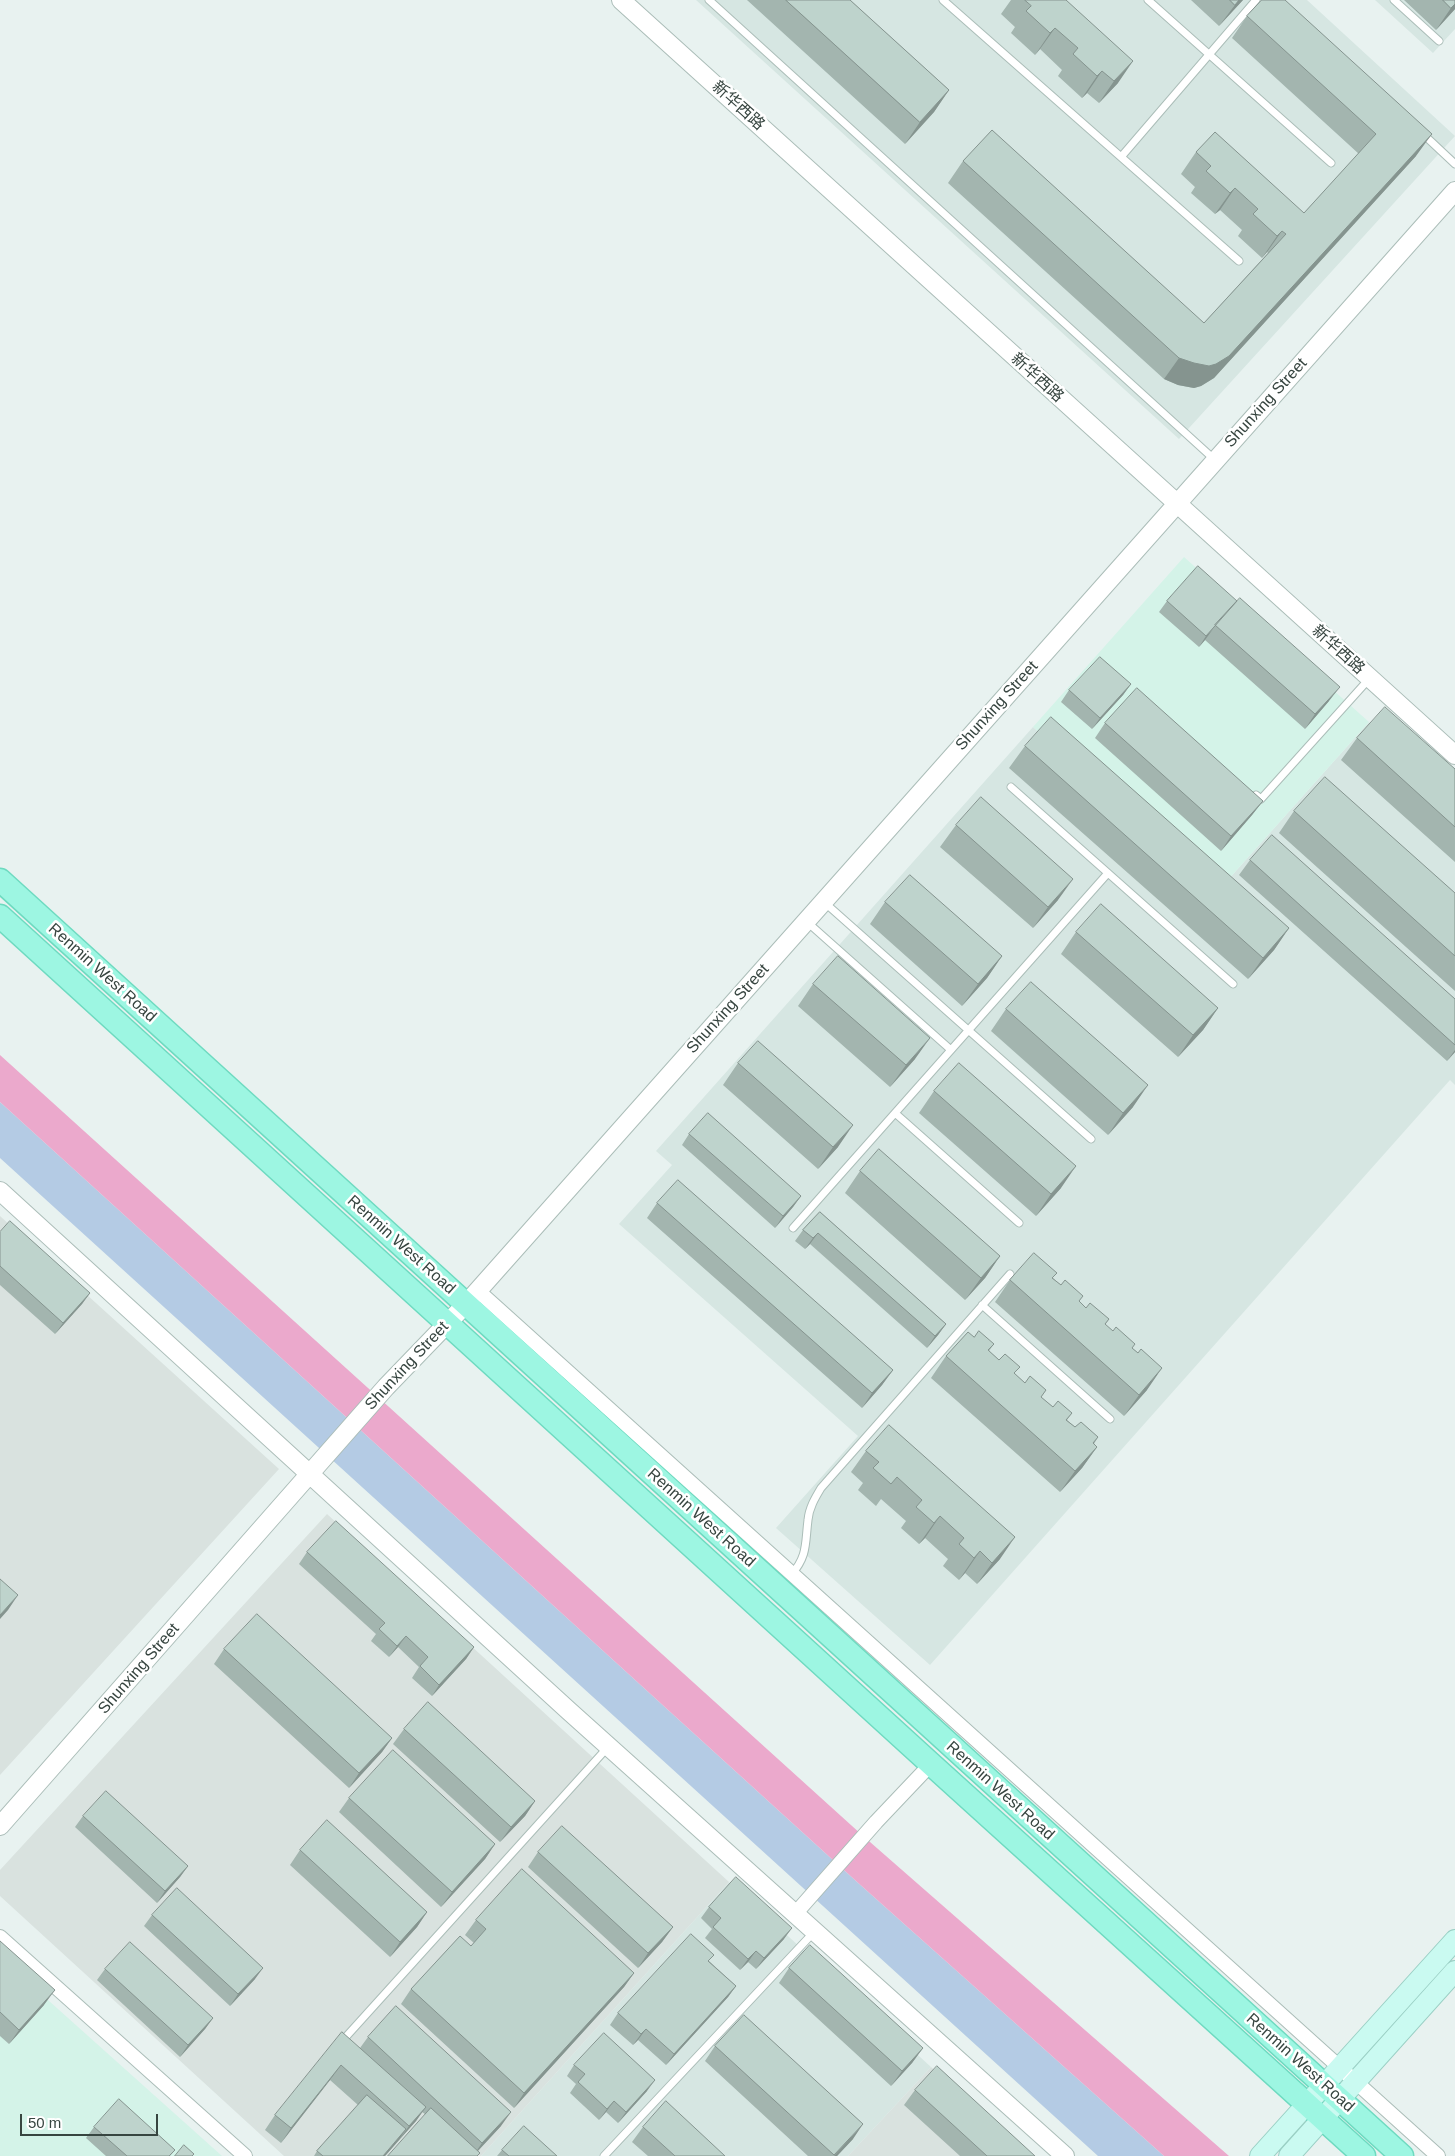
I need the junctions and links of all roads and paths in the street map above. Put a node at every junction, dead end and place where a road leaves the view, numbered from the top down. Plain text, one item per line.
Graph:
1 (621, 0) edge
2 (708, 0) edge
3 (943, 0) edge
4 (1148, 0) edge
5 (1256, 0) edge
6 (1394, 0) edge
7 (1440, 41) dead end
8 (1209, 54) junction
9 (1413, 124) edge
10 (1121, 157) junction
11 (1331, 163) dead end
12 (1455, 164) edge
13 (1455, 191) edge
14 (1239, 261) dead end
15 (1215, 460) junction
16 (1176, 504) junction
17 (1370, 678) junction
18 (1455, 755) edge
19 (1011, 787) dead end
20 (1246, 787) edge
21 (1108, 873) junction
22 (0, 880) edge
23 (824, 901) junction
24 (0, 916) edge
25 (806, 921) junction
26 (1234, 984) dead end
27 (969, 1030) junction
28 (951, 1050) junction
29 (895, 1113) junction
30 (1091, 1139) dead end
31 (0, 1191) edge
32 (1019, 1223) dead end
33 (793, 1228) dead end
34 (1010, 1274) dead end
35 (472, 1297) junction
36 (982, 1305) junction
37 (448, 1323) junction
38 (1110, 1419) dead end
39 (309, 1475) junction
40 (785, 1581) junction
41 (608, 1746) junction
42 (931, 1764) junction
43 (0, 1826) edge
44 (795, 1914) junction
45 (815, 1932) junction
46 (0, 1937) edge
47 (1455, 1940) edge
48 (1455, 1971) edge
49 (344, 2039) edge
50 (1340, 2067) junction
51 (1356, 2081) junction
52 (1332, 2092) junction
53 (1315, 2111) junction
54 (245, 2156) edge
55 (604, 2156) edge
56 (1064, 2156) edge
57 (1260, 2156) edge
58 (1289, 2156) edge
59 (1364, 2156) edge
60 (1402, 2156) edge
61 (1438, 2156) edge

1 - 16 street, 新华西路
2 - 15 lane
3 - 10 lane
4 - 8 lane
5 - 8 lane
6 - 7 lane
8 - 10 lane
8 - 11 lane
9 - 12 lane
10 - 14 lane
13 - 15 street, Shunxing Street
15 - 16 street, Shunxing Street
16 - 17 street, 新华西路
16 - 23 street, Shunxing Street
17 - 18 street, 新华西路
17 - 20 lane
19 - 21 lane
21 - 26 lane
21 - 27 lane
22 - 35 main road, Renmin West Road
23 - 25 street, Shunxing Street
23 - 27 lane
24 - 37 main road, Renmin West Road
25 - 28 lane
25 - 35 street, Shunxing Street
27 - 28 lane
27 - 30 lane
28 - 29 lane
29 - 32 lane
29 - 33 lane
31 - 39 street
34 - 36 lane
35 - 37 street, Shunxing Street
35 - 40 main road, Renmin West Road
36 - 38 lane
36 - 40 lane
37 - 39 street, Shunxing Street
37 - 42 main road, Renmin West Road
39 - 41 street
39 - 43 street, Shunxing Street
40 - 50 street
40 - 52 main road, Renmin West Road
41 - 44 street
41 - 49 lane
42 - 44 street
42 - 53 main road, Renmin West Road
44 - 45 street
45 - 55 lane
45 - 56 street
46 - 54 street
47 - 50 main road
48 - 51 main road
50 - 51 street
50 - 52 main road
51 - 52 main road
51 - 61 street
52 - 53 main road
52 - 60 main road, Renmin West Road
53 - 57 main road
53 - 58 main road
53 - 59 main road, Renmin West Road

